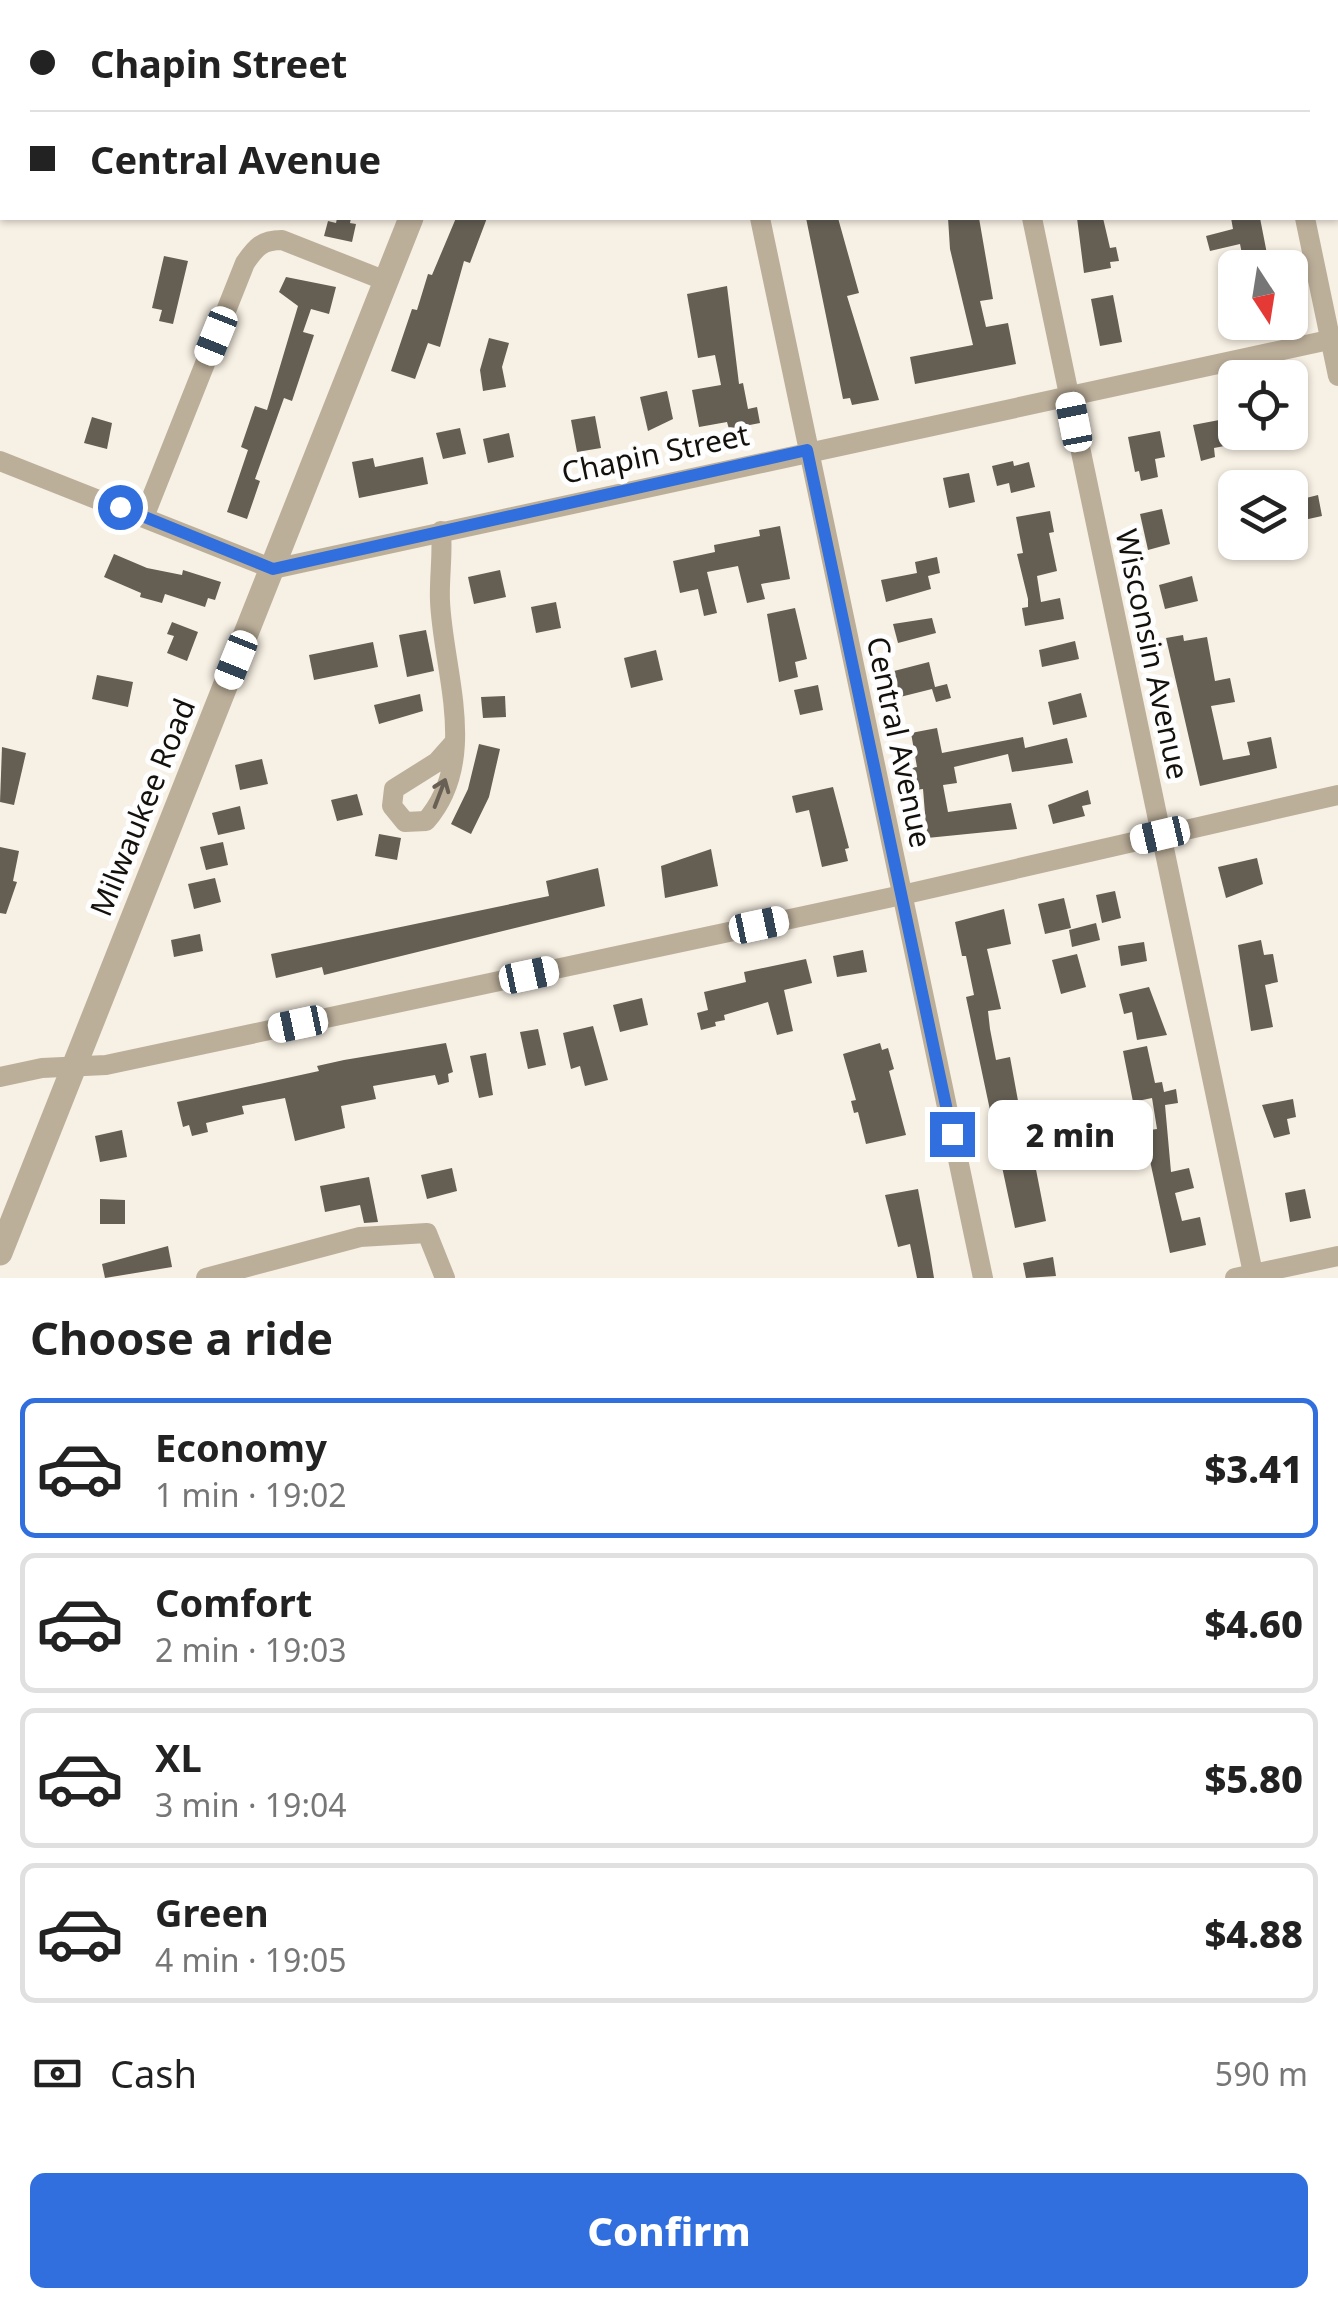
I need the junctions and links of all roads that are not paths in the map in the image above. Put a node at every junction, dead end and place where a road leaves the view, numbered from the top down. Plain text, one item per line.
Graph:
1 (410, 220) edge
2 (760, 220) edge
3 (1032, 220) edge
4 (1305, 220) edge
5 (386, 280) junction
6 (1334, 339) edge
7 (1338, 376) edge
8 (1068, 394) junction
9 (807, 450) junction
10 (0, 461) edge
11 (144, 517) junction
12 (441, 531) junction
13 (273, 569) junction
14 (453, 744) dead end
15 (1338, 795) edge
16 (1160, 835) junction
17 (902, 895) junction
18 (75, 1066) junction
19 (0, 1076) edge
20 (0, 1253) edge
21 (1338, 1256) edge
22 (1248, 1277) edge
23 (206, 1278) edge
24 (445, 1278) edge
25 (983, 1278) edge

1 - 5 street, Milwaukee Road
2 - 9 street, Central Avenue
3 - 8 street, Wisconsin Avenue
4 - 6 street
5 - 11 street
5 - 13 street, Milwaukee Road
6 - 7 street
6 - 8 street, Chapin Street
8 - 9 street, Chapin Street
8 - 16 street, Wisconsin Avenue
9 - 12 street, Chapin Street
9 - 17 street, Central Avenue
10 - 11 street
11 - 13 street
12 - 13 street, Chapin Street
12 - 14 street
13 - 18 street, Milwaukee Road
15 - 16 street
16 - 17 street
16 - 22 street, Wisconsin Avenue
17 - 18 street
17 - 25 street, Central Avenue
18 - 19 street
18 - 20 street, Milwaukee Road
21 - 22 street
23 - 24 street

